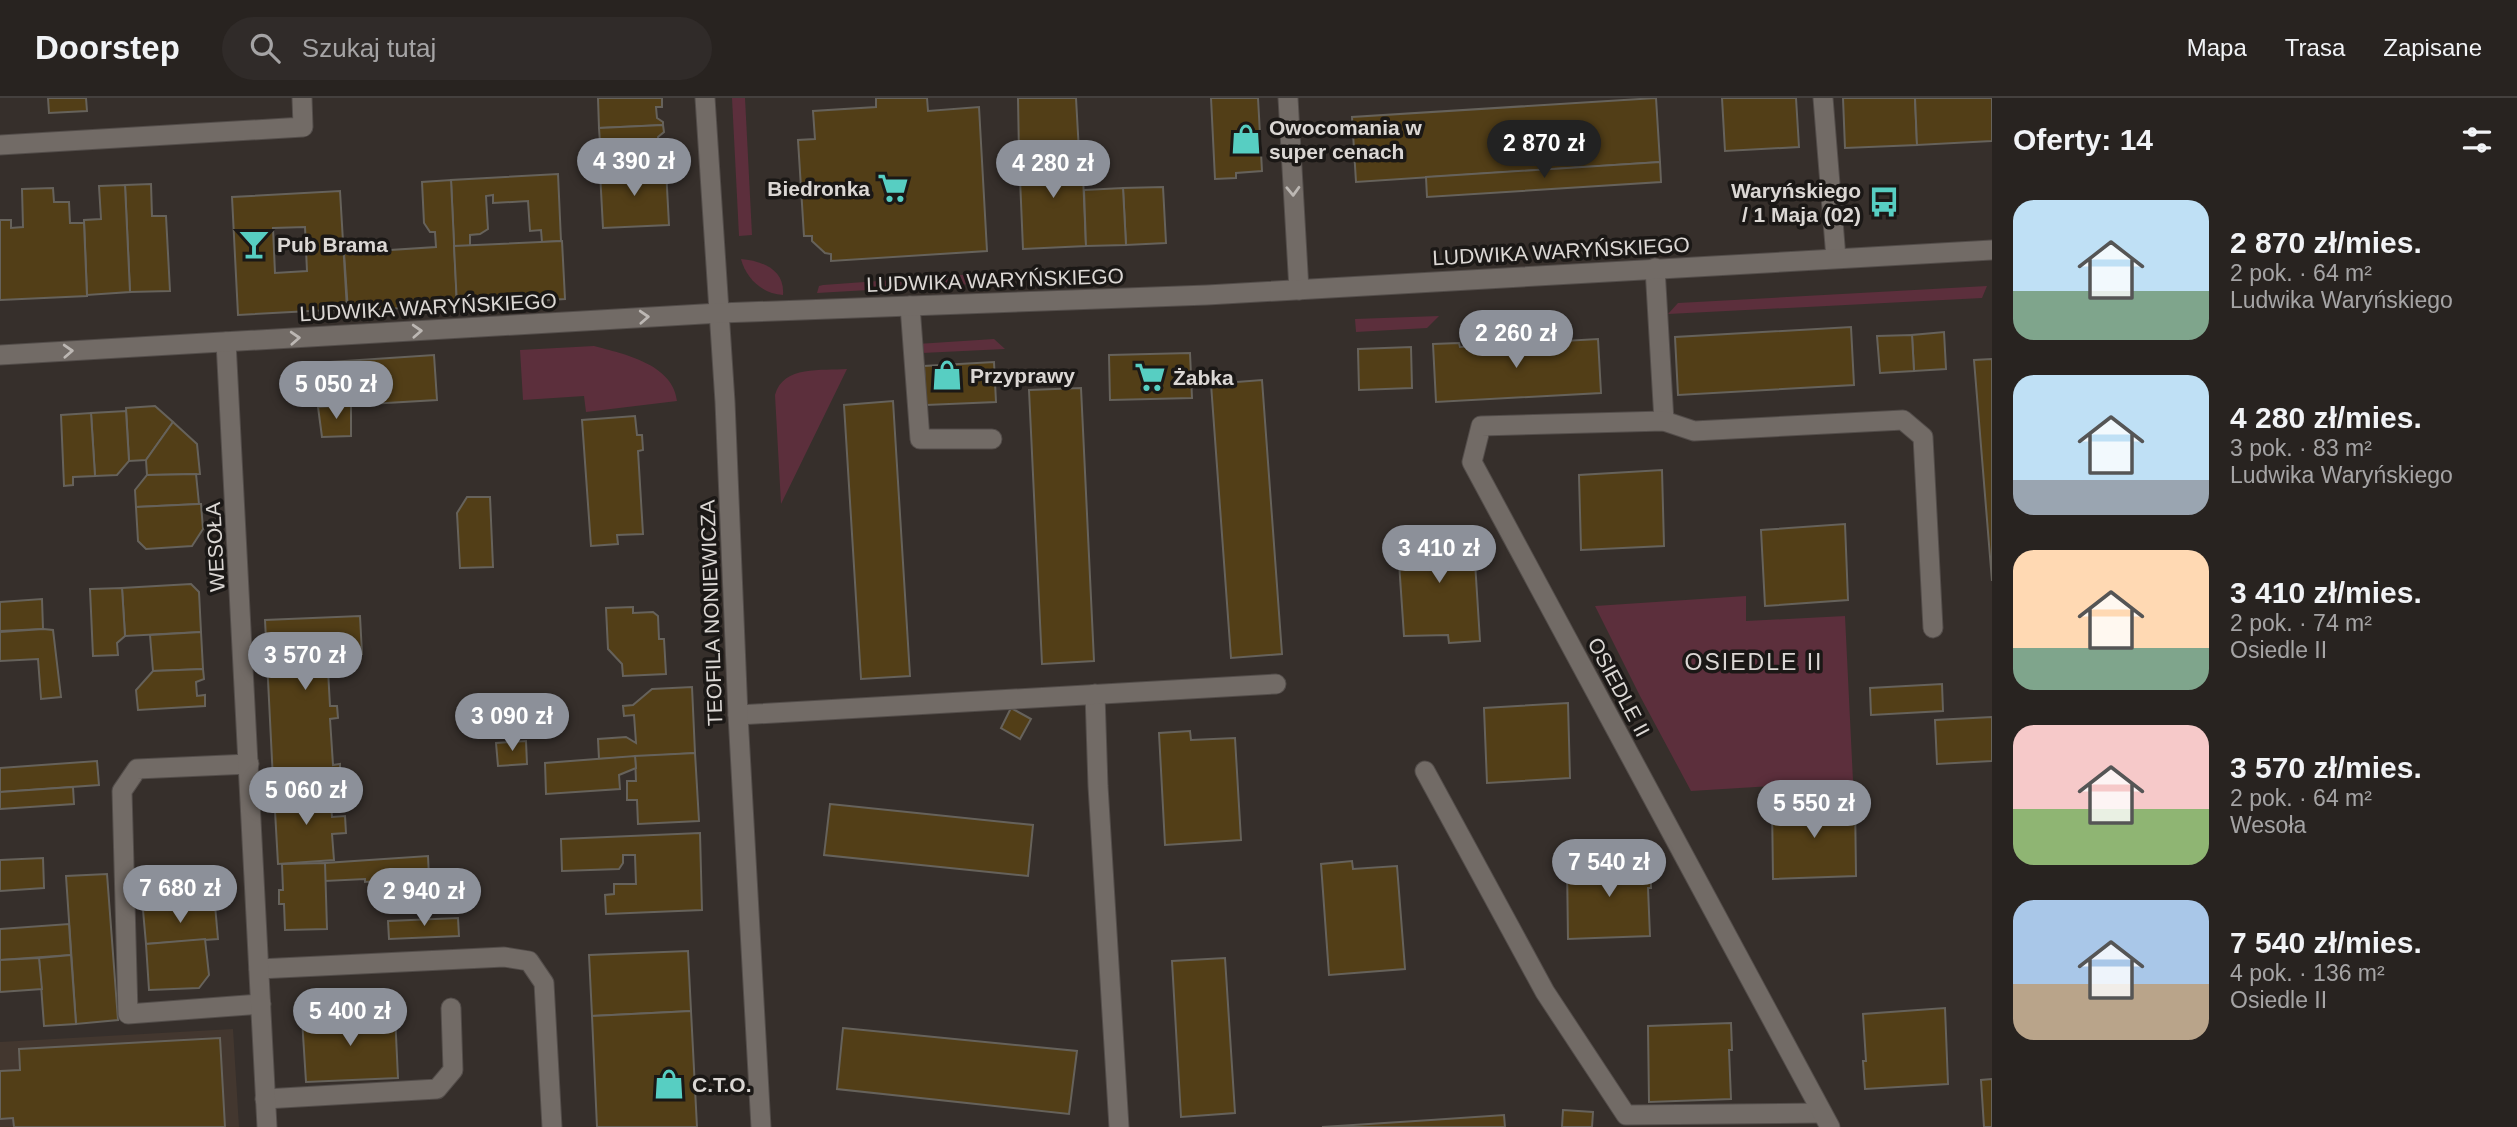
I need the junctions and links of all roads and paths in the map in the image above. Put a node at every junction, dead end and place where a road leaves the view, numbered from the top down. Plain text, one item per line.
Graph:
1 (302, 98) edge
2 (705, 98) edge
3 (1288, 98) edge
4 (1295, 98) edge
5 (1823, 98) edge
6 (0, 145) edge
7 (1992, 250) edge
8 (1836, 258) junction
9 (1655, 268) junction
10 (1299, 290) junction
11 (910, 306) junction
12 (720, 313) junction
13 (226, 342) junction
14 (0, 355) edge
15 (1664, 421) junction
16 (992, 439) dead end
17 (1933, 628) dead end
18 (1276, 684) dead end
19 (1095, 694) junction
20 (738, 715) junction
21 (249, 764) junction
22 (1425, 771) dead end
23 (259, 969) junction
24 (261, 1004) junction
25 (451, 1008) dead end
26 (265, 1099) junction
27 (1826, 1120) edge
28 (1623, 1121) edge
29 (267, 1127) edge
30 (552, 1127) edge
31 (761, 1127) edge
32 (1119, 1127) edge

1 - 6 street
2 - 12 street, TEOFILA NONIEWICZA
3 - 4 street
3 -> 10 street
5 - 8 street
7 - 8 street, LUDWIKA WARYŃSKIEGO
8 - 9 street, LUDWIKA WARYŃSKIEGO
9 - 10 street, LUDWIKA WARYŃSKIEGO
9 - 15 street
10 - 11 street, LUDWIKA WARYŃSKIEGO
11 - 12 street, LUDWIKA WARYŃSKIEGO
11 - 16 street
13 -> 12 street, LUDWIKA WARYŃSKIEGO
12 - 20 street, TEOFILA NONIEWICZA
14 -> 13 street, LUDWIKA WARYŃSKIEGO
13 - 21 street, WESOŁA
15 - 17 street, OSIEDLE II
15 - 27 street, OSIEDLE II
18 - 19 street
19 - 20 street
19 - 32 street
20 - 31 street, TEOFILA NONIEWICZA
21 - 23 street, WESOŁA
21 - 24 street
22 - 28 street
23 - 24 street, WESOŁA
23 - 30 street
24 - 26 street, WESOŁA
25 - 26 street
26 - 29 street, WESOŁA
27 - 28 street

